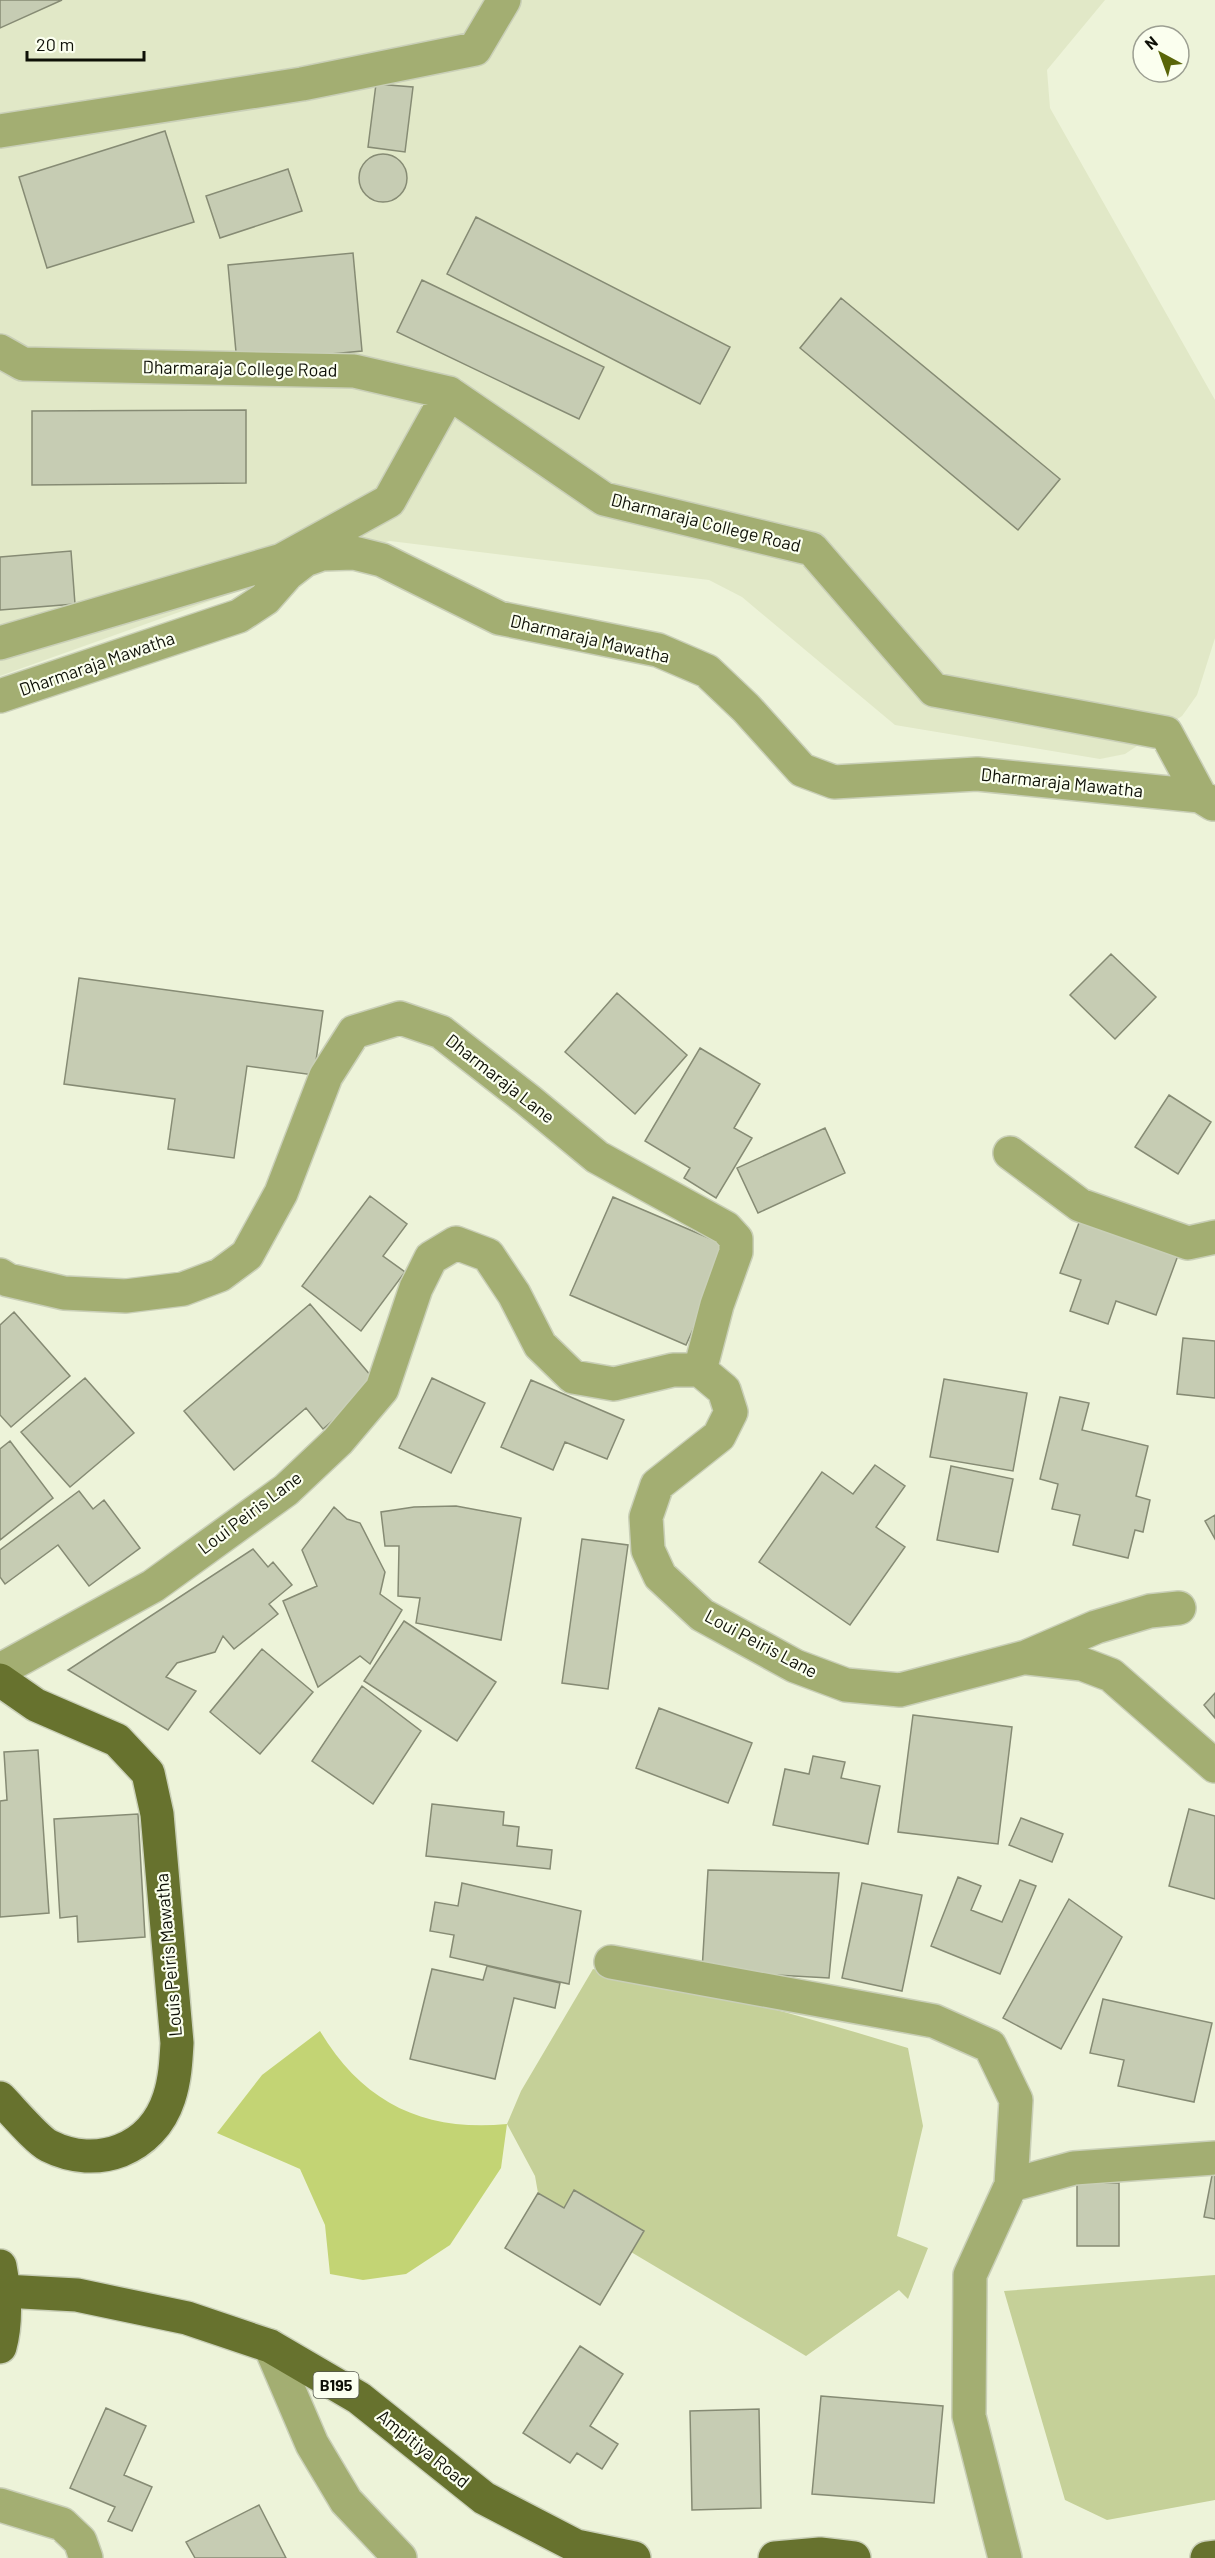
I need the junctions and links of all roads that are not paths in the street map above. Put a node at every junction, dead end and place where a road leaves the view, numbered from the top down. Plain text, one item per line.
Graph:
1 (504, 0) edge
2 (0, 131) edge
3 (0, 351) edge
4 (449, 393) junction
5 (0, 643) edge
6 (0, 696) edge
7 (1207, 800) edge
8 (1010, 1153) dead end
9 (1215, 1237) edge
10 (0, 1275) edge
11 (700, 1370) junction
12 (1179, 1608) dead end
13 (1026, 1657) junction
14 (0, 1670) edge
15 (0, 1680) edge
16 (1215, 1766) edge
17 (611, 1962) dead end
18 (0, 2098) edge
19 (1215, 2158) edge
20 (1011, 2185) junction
21 (2, 2279) edge
22 (270, 2346) junction
23 (0, 2347) edge
24 (0, 2505) edge
25 (1215, 2557) edge
26 (86, 2558) edge
27 (400, 2558) edge
28 (634, 2558) edge
29 (776, 2558) edge
30 (854, 2558) edge
31 (1005, 2558) edge
32 (1207, 2558) edge

1 - 2 street
3 - 4 street, Dharmaraja College Road
4 - 5 street
4 - 7 street, Dharmaraja College Road
6 - 7 street, Dharmaraja Mawatha
8 - 9 street
10 - 11 street, Dharmaraja Lane
11 - 13 street, Loui Peiris Lane
11 - 14 street, Loui Peiris Lane
12 - 13 street, Loui Peiris Lane
13 - 16 street
15 - 18 main road, Louis Peiris Mawatha
17 - 20 street
19 - 20 street
20 - 31 street
21 - 22 main road, Ampitiya Road / B195
21 - 23 main road
22 - 27 street
22 - 28 main road, Ampitiya Road / B195
24 - 26 street
25 - 32 main road
29 - 30 main road

